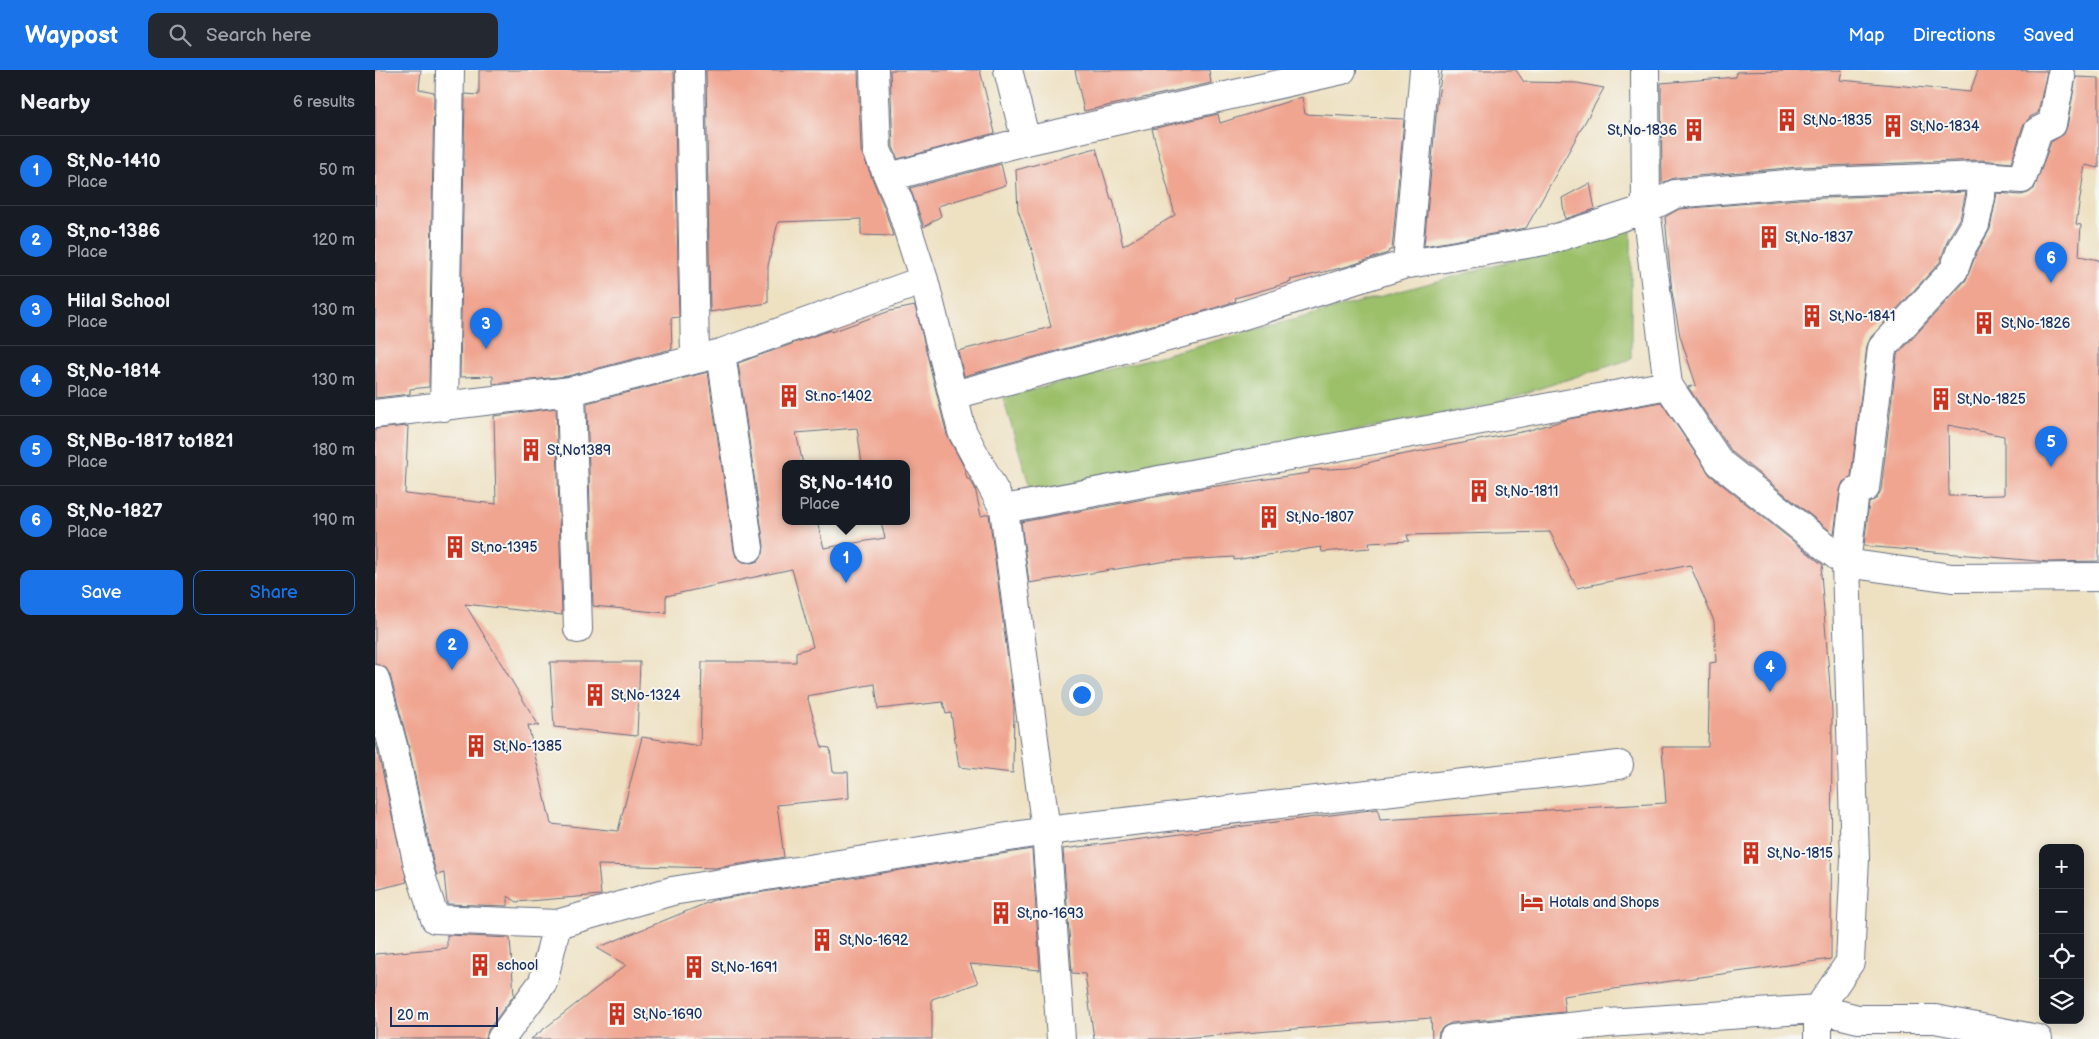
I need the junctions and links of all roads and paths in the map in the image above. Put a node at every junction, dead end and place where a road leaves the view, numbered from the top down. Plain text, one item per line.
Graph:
1 (450, 70) edge
2 (690, 70) edge
3 (874, 70) edge
4 (1008, 70) edge
5 (1342, 70) edge
6 (1425, 70) edge
7 (1645, 70) edge
8 (2061, 77) dead end
9 (1026, 142) junction
10 (1982, 176) junction
11 (889, 177) junction
12 (1646, 209) junction
13 (1403, 265) junction
14 (924, 280) junction
15 (708, 356) junction
16 (1668, 385) junction
17 (571, 390) junction
18 (954, 395) junction
19 (444, 407) junction
20 (375, 414) edge
21 (1004, 509) junction
22 (749, 548) dead end
23 (1846, 563) junction
24 (2099, 577) edge
25 (578, 628) dead end
26 (375, 679) edge
27 (1619, 765) dead end
28 (1046, 831) junction
29 (557, 924) junction
30 (1818, 1009) junction
31 (1609, 1031) edge
32 (501, 1039) edge
33 (1061, 1039) edge
34 (1453, 1039) edge
35 (1818, 1039) edge
36 (2038, 1039) edge

1 - 19 street
2 - 15 street
3 - 11 street
4 - 9 street
5 - 9 street
6 - 13 street
7 - 12 street
8 - 10 street
9 - 11 street
10 - 12 street
10 - 23 street
11 - 14 street
12 - 13 street
12 - 16 street
13 - 18 street
14 - 15 street
14 - 18 street
15 - 17 street
15 - 22 street
16 - 21 street
16 - 23 street
17 - 19 street
17 - 25 street
18 - 21 street
19 - 20 street
21 - 28 street
23 - 24 street
23 - 30 street
26 - 29 street
27 - 28 street
28 - 29 street
28 - 33 street
29 - 32 street
30 - 31 street
30 - 35 street
30 - 36 street
31 - 34 street

